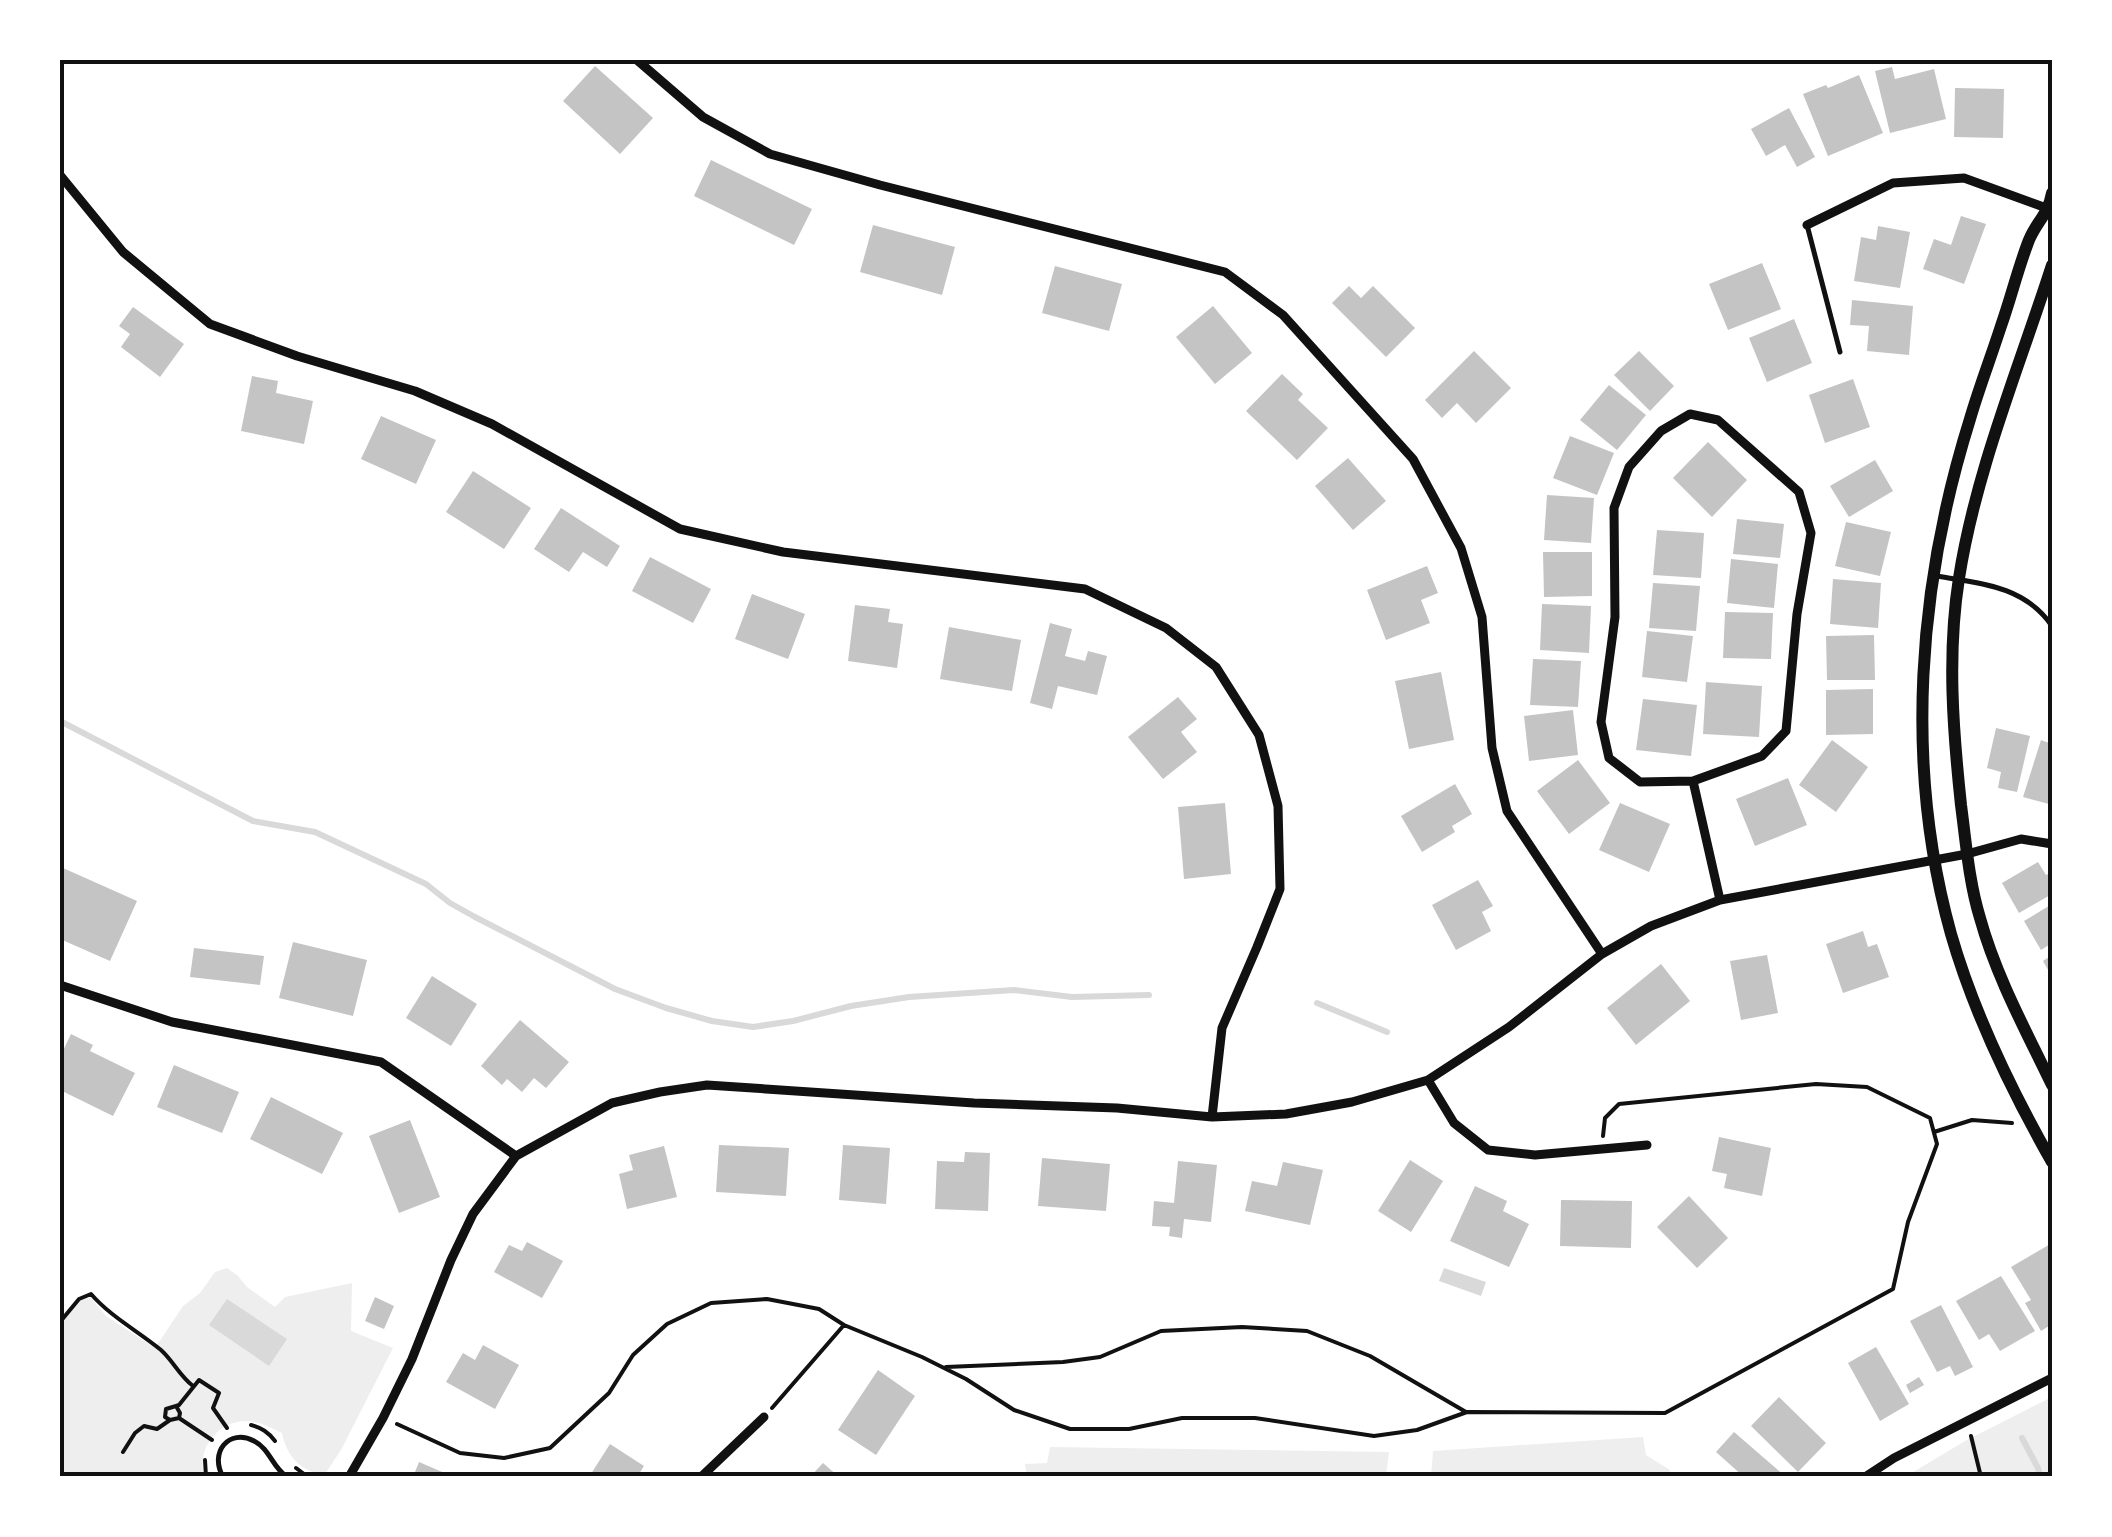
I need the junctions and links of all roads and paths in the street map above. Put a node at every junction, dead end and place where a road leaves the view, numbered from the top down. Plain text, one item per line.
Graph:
1 (636, 60) edge
2 (60, 175) edge
3 (2052, 193) edge
4 (2051, 212) edge
5 (1807, 224) joint
6 (2052, 264) edge
7 (1840, 352) dead end
8 (1933, 575) junction
9 (1959, 580) junction
10 (2052, 626) edge
11 (1692, 781) junction
12 (2052, 844) edge
13 (1967, 854) junction
14 (1934, 860) junction
15 (1720, 900) junction
16 (1602, 954) junction
17 (60, 984) edge
18 (1428, 1080) junction
19 (2052, 1086) edge
20 (1212, 1117) junction
21 (2027, 1118) junction
22 (1934, 1132) junction
23 (1647, 1145) dead end
24 (1604, 1149) junction
25 (516, 1156) junction
26 (2052, 1162) edge
27 (60, 1322) edge
28 (844, 1325) junction
29 (941, 1367) junction
30 (2052, 1378) edge
31 (194, 1386) junction
32 (176, 1406) junction
33 (1466, 1412) junction
34 (764, 1417) joint
35 (179, 1418) junction
36 (384, 1418) junction
37 (170, 1420) junction
38 (1966, 1423) junction
39 (227, 1428) dead end
40 (212, 1440) dead end
41 (123, 1452) dead end
42 (224, 1477) edge
43 (286, 1477) edge
44 (349, 1477) edge
45 (701, 1477) edge
46 (1866, 1477) edge
47 (1981, 1477) edge

1 - 16 street
2 - 20 street
3 - 4 main road
4 - 5 street
4 - 8 main road
5 - 7 lane
6 - 9 main road
8 - 9 lane
8 - 14 main road
9 - 10 lane
9 - 13 main road
11 - 11 street
11 - 15 street
12 - 13 street
13 - 14 street
13 - 19 main road
14 - 15 street
14 - 21 main road
15 - 16 street
16 - 18 street
17 - 25 street
18 - 20 street
18 - 24 street
20 - 25 street
21 - 22 path
21 - 26 main road
22 - 24 path
22 - 33 path
23 - 24 street
25 - 36 street
27 - 31 path
28 - 29 path
28 - 34 path
28 - 36 path
29 - 33 path
29 - 33 path
30 - 38 street
31 - 32 path
31 - 39 path
32 - 35 path
32 - 37 path
34 - 45 street
35 - 37 path
35 - 40 path
36 - 44 street
37 - 41 path
38 - 46 street
38 - 47 path
42 - 43 lane

